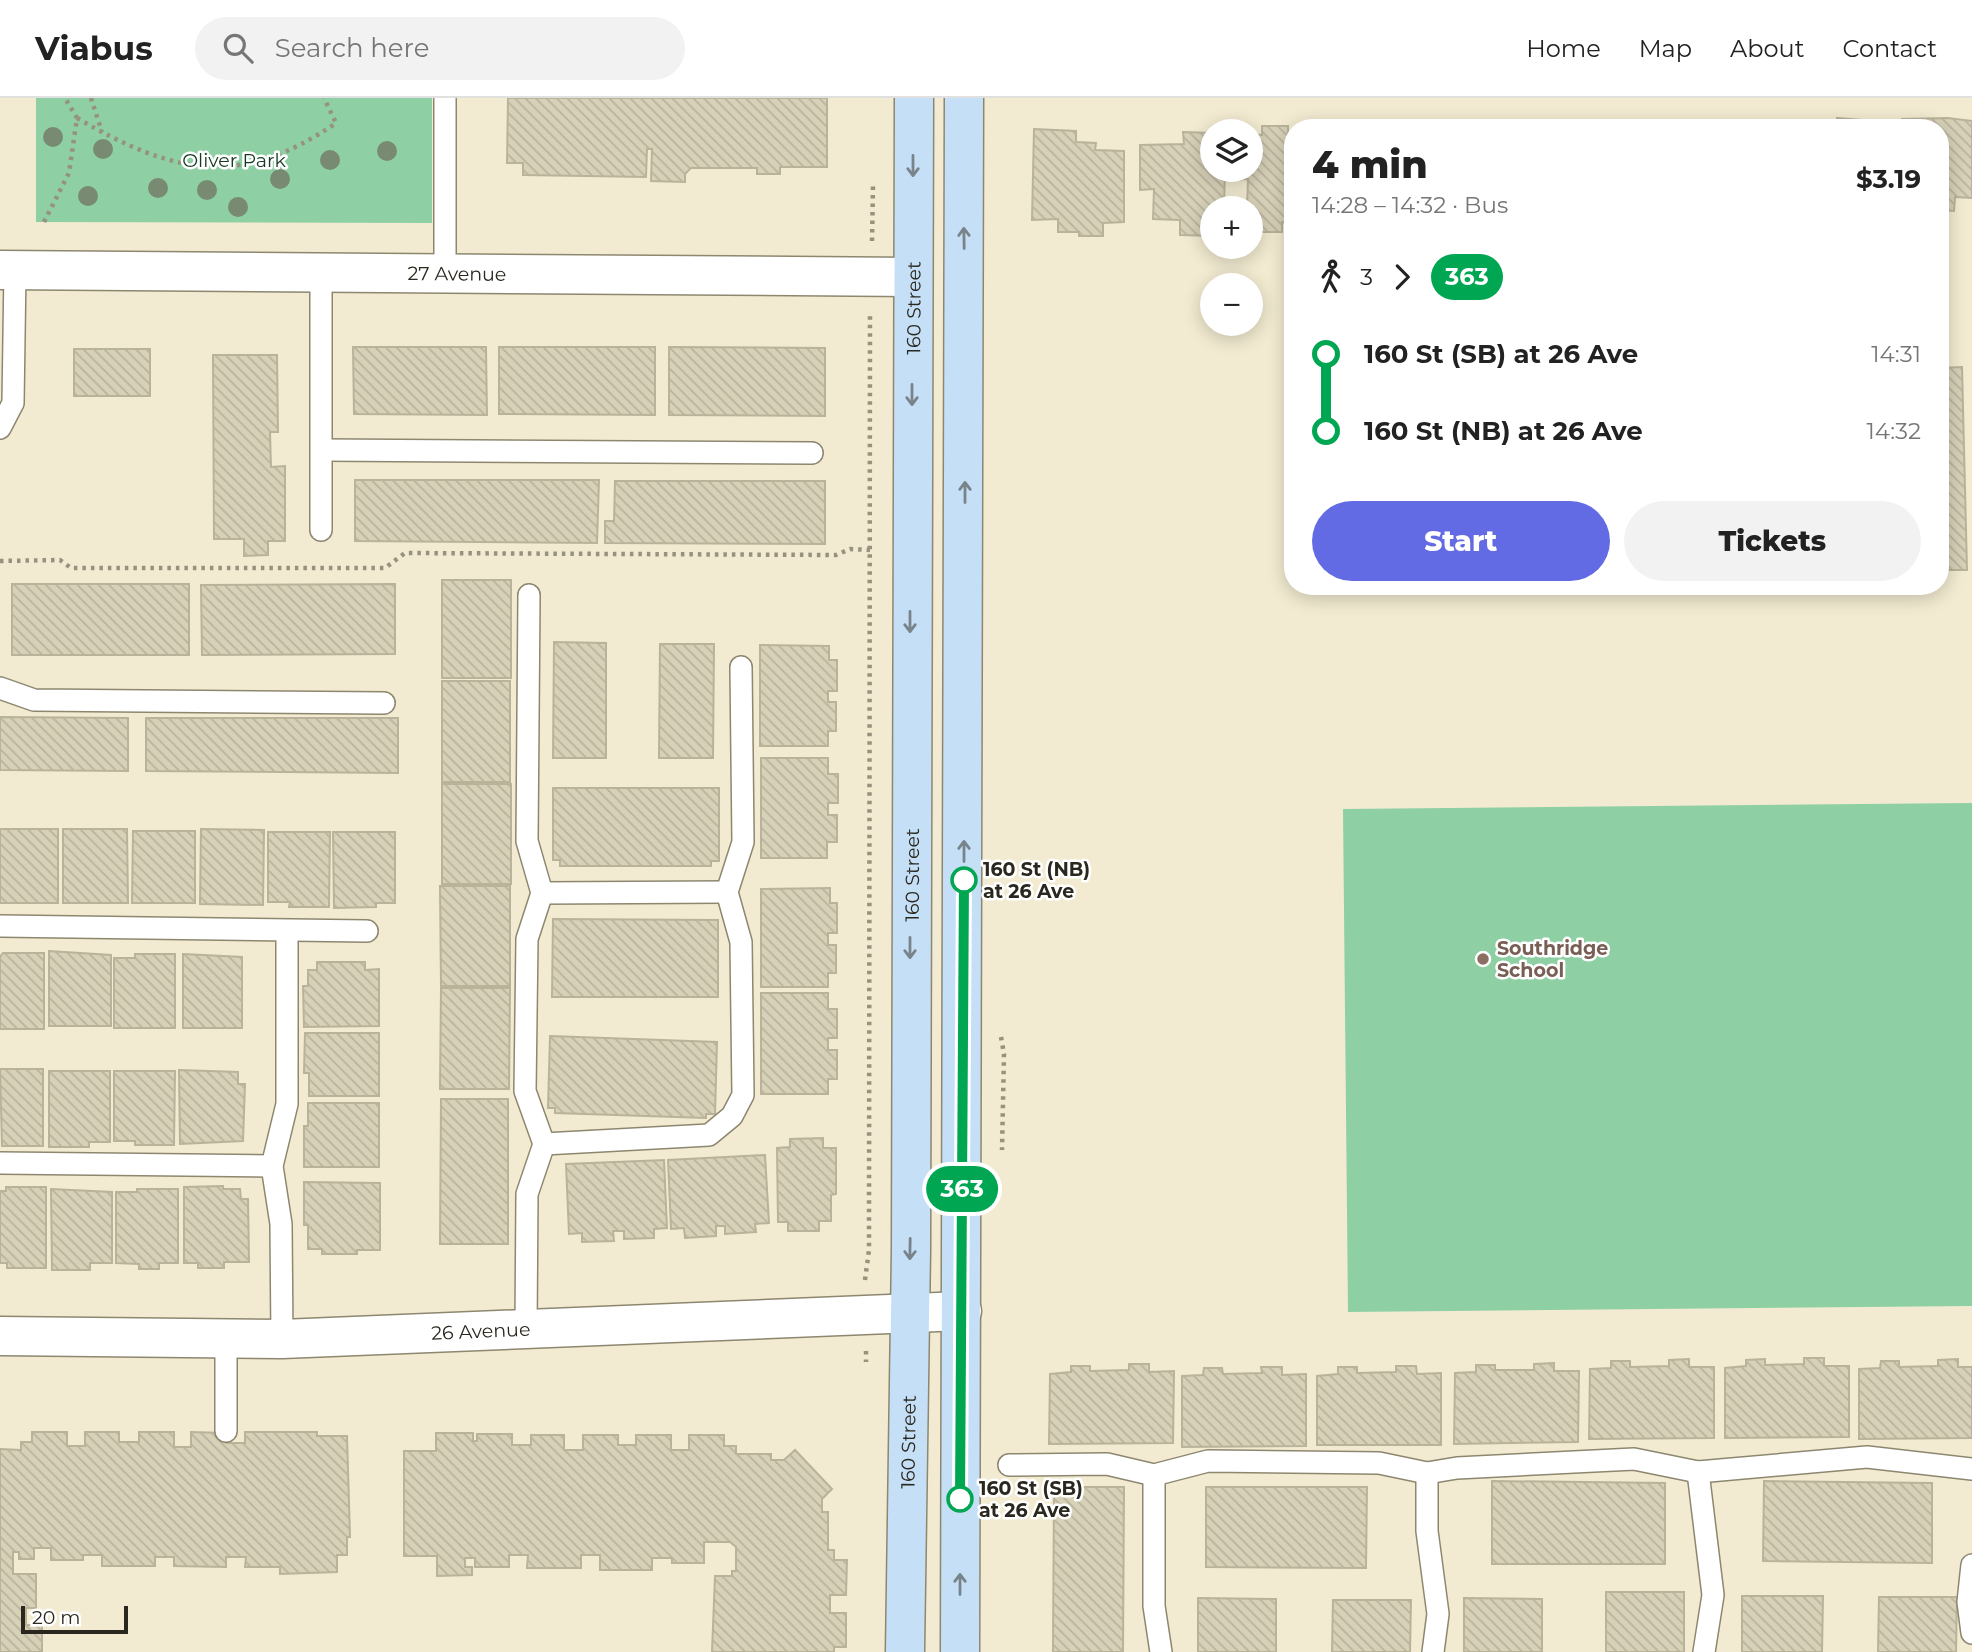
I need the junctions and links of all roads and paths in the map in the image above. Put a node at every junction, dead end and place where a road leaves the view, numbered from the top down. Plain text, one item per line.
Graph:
1 (65, 98) edge
2 (91, 98) edge
3 (324, 98) edge
4 (445, 98) edge
5 (914, 98) edge
6 (964, 98) edge
7 (77, 118) junction
8 (102, 132) junction
9 (44, 222) dead end
10 (8, 270) edge
11 (321, 273) junction
12 (445, 274) junction
13 (912, 277) junction
14 (870, 311) dead end
15 (0, 428) edge
16 (322, 450) junction
17 (812, 453) dead end
18 (321, 530) dead end
19 (870, 550) junction
20 (965, 560) junction
21 (0, 561) edge
22 (529, 594) dead end
23 (741, 667) dead end
24 (0, 688) edge
25 (384, 703) dead end
26 (727, 892) junction
27 (542, 893) junction
28 (0, 926) edge
29 (367, 931) dead end
30 (287, 932) junction
31 (544, 1144) junction
32 (0, 1163) edge
33 (272, 1166) junction
34 (865, 1267) dead end
35 (961, 1311) junction
36 (909, 1312) junction
37 (526, 1328) junction
38 (0, 1336) edge
39 (226, 1338) junction
40 (282, 1339) junction
41 (226, 1431) dead end
42 (1009, 1465) dead end
43 (1972, 1469) edge
44 (1698, 1472) junction
45 (1427, 1473) junction
46 (1154, 1475) junction
47 (1972, 1565) edge
48 (1972, 1633) edge
49 (905, 1652) edge
50 (960, 1652) edge
51 (1161, 1652) edge
52 (1433, 1652) edge
53 (1704, 1652) edge

1 - 7 path
2 - 8 path
3 - 8 path
4 - 12 lane
5 -> 13 main road, 160 Street
20 -> 6 main road
7 - 8 path
7 - 9 path
10 - 11 street, 27 Avenue
10 - 15 lane
11 - 12 street, 27 Avenue
11 - 16 lane
12 - 13 street, 27 Avenue
13 - 20 main road
13 -> 36 main road, 160 Street
14 - 19 path
16 - 17 lane
16 - 18 lane
19 - 21 path
19 - 34 path
35 -> 20 main road
22 - 27 lane
23 - 26 lane
24 - 25 lane
26 - 27 lane
26 - 31 lane
27 - 31 lane
28 - 30 lane
29 - 30 lane
30 - 33 lane
31 - 37 lane
32 - 33 lane
33 - 40 lane
35 - 36 street, 26 Avenue
50 -> 35 main road
36 - 37 street, 26 Avenue
36 - 49 main road, 160 Street
37 - 40 street, 26 Avenue
38 - 39 street, 26 Avenue
39 - 40 street, 26 Avenue
39 - 41 lane
42 - 46 lane
43 - 44 lane
44 - 45 lane
44 - 53 lane
45 - 46 lane
45 - 52 lane
46 - 51 lane
47 - 48 lane

